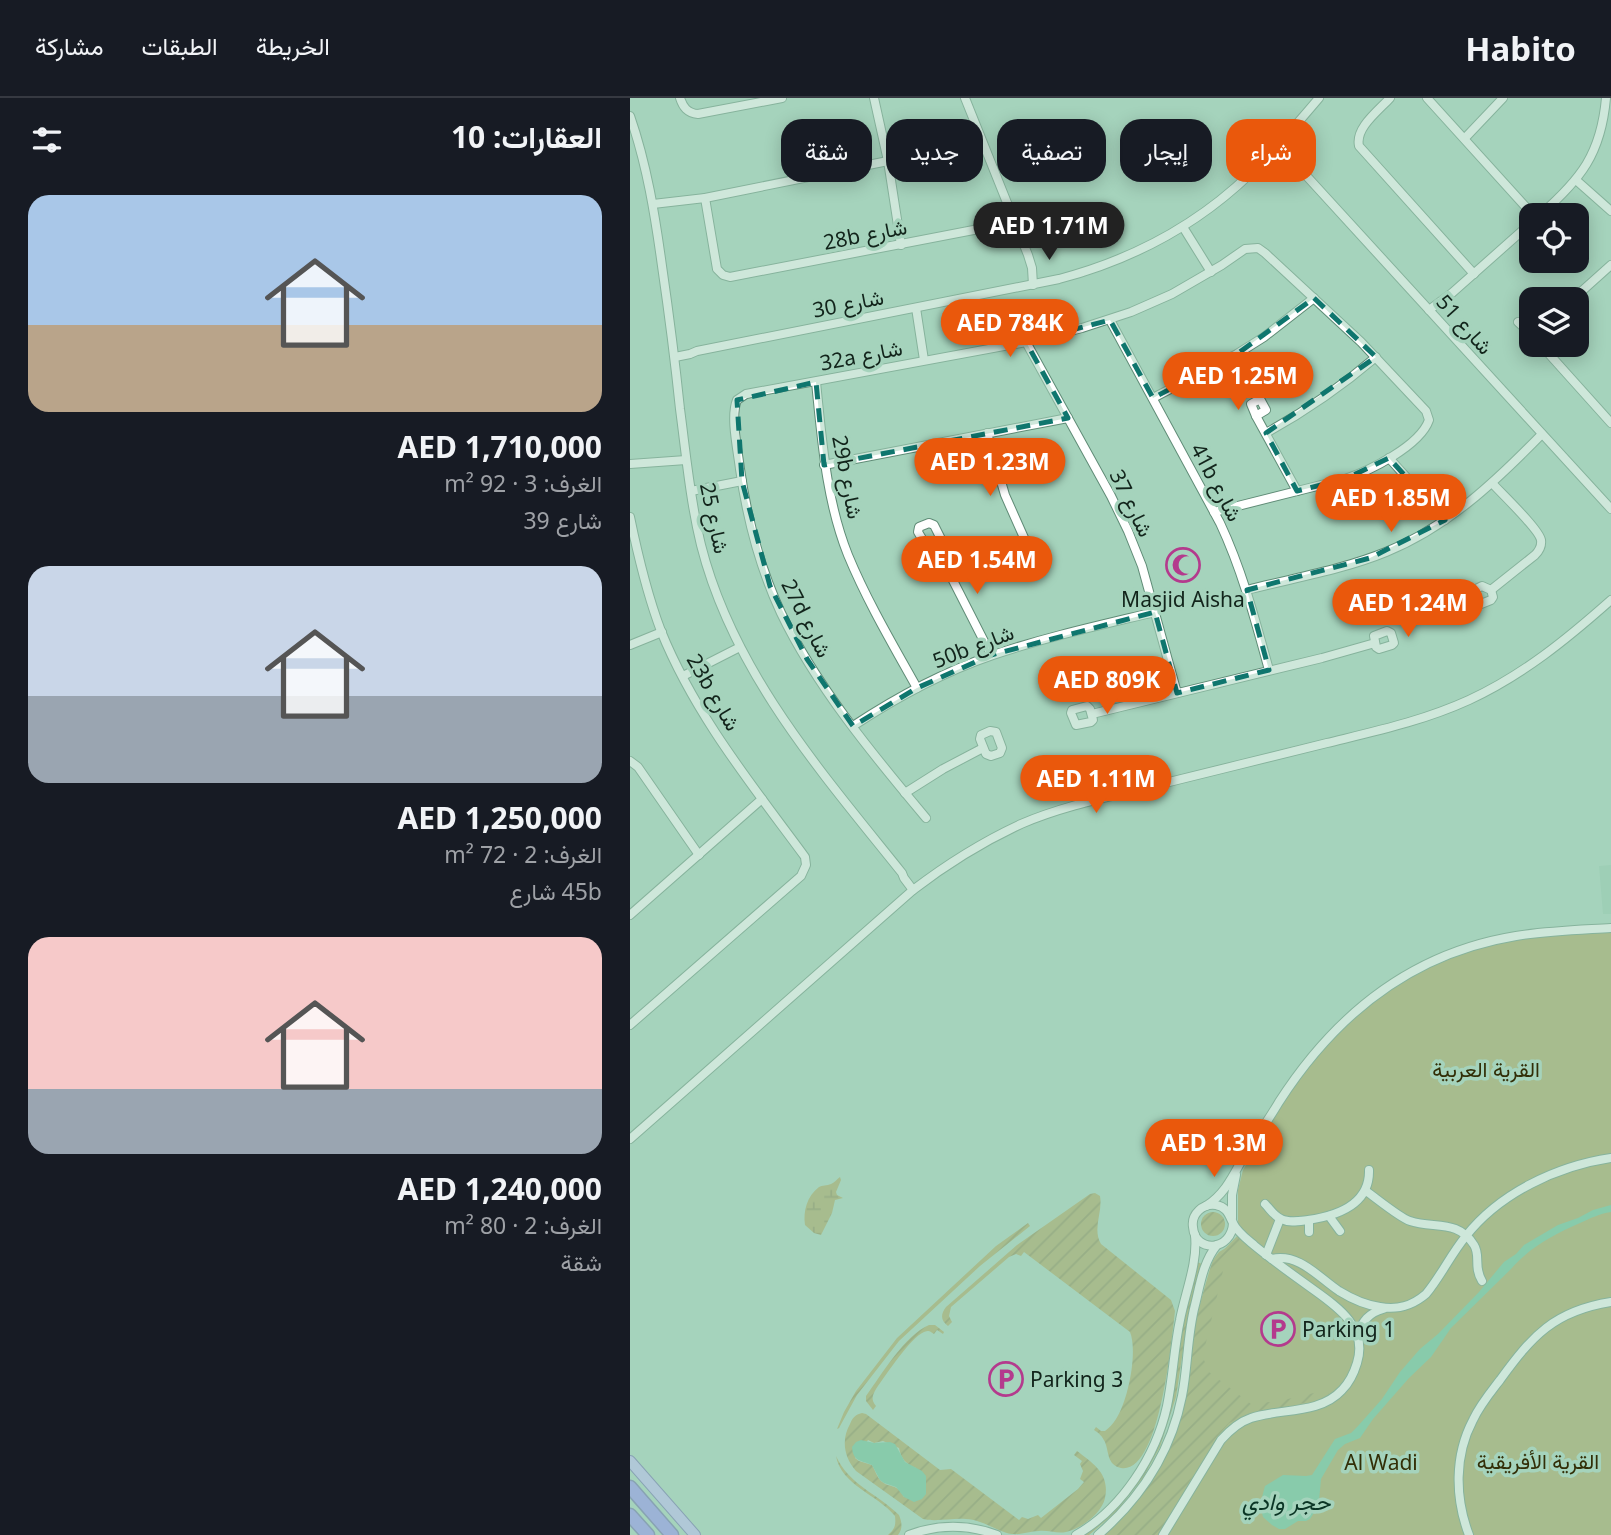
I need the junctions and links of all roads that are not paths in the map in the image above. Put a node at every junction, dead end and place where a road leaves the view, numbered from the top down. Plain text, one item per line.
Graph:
1 (680, 98) edge
2 (782, 98) edge
3 (874, 98) edge
4 (965, 98) edge
5 (1320, 98) edge
6 (1390, 98) edge
7 (1427, 98) edge
8 (1503, 98) edge
9 (1606, 98) edge
10 (630, 116) edge
11 (1301, 119) edge
12 (1465, 138) junction
13 (886, 152) edge
14 (886, 161) edge
15 (1576, 180) junction
16 (891, 182) edge
17 (1242, 182) edge
18 (1311, 182) edge
19 (705, 198) junction
20 (1522, 203) edge
21 (1552, 203) edge
22 (653, 206) junction
23 (1611, 211) edge
24 (1015, 222) junction
25 (1183, 227) junction
26 (1519, 234) edge
27 (901, 245) junction
28 (1611, 265) edge
29 (1211, 272) junction
30 (1474, 274) junction
31 (1037, 284) junction
32 (1586, 287) edge
33 (1314, 298) junction
34 (916, 308) junction
35 (1431, 312) junction
36 (1110, 320) junction
37 (1026, 342) junction
38 (674, 355) junction
39 (1376, 357) junction
40 (1552, 357) edge
41 (924, 360) junction
42 (816, 382) junction
43 (1153, 398) junction
44 (737, 400) joint
45 (1256, 416) dead end
46 (1068, 418) junction
47 (1611, 423) edge
48 (987, 433) junction
49 (1266, 433) junction
50 (1544, 436) junction
51 (1389, 458) junction
52 (686, 460) junction
53 (630, 464) edge
54 (824, 465) junction
55 (742, 481) junction
56 (1492, 483) junction
57 (691, 491) junction
58 (1297, 491) junction
59 (1611, 509) edge
60 (1214, 512) junction
61 (630, 517) edge
62 (1445, 520) junction
63 (633, 547) edge
64 (937, 549) dead end
65 (1029, 549) dead end
66 (1247, 590) junction
67 (1491, 590) dead end
68 (1611, 600) edge
69 (1155, 612) junction
70 (662, 632) junction
71 (1375, 643) dead end
72 (630, 645) edge
73 (740, 647) junction
74 (991, 655) junction
75 (1269, 670) junction
76 (683, 676) junction
77 (917, 688) junction
78 (1177, 693) junction
79 (1092, 714) dead end
80 (853, 726) junction
81 (984, 748) dead end
82 (630, 761) edge
83 (905, 793) junction
84 (762, 799) junction
85 (926, 818) dead end
86 (699, 855) junction
87 (915, 889) junction
88 (630, 902) edge
89 (633, 913) edge
90 (1611, 928) edge
91 (630, 1025) edge
92 (630, 1139) edge
93 (1611, 1158) edge
94 (1238, 1168) junction
95 (1369, 1170) dead end
96 (1366, 1191) junction
97 (1265, 1204) dead end
98 (1206, 1206) junction
99 (1329, 1216) junction
100 (1280, 1219) junction
101 (1309, 1220) junction
102 (1232, 1221) junction
103 (1340, 1231) dead end
104 (1309, 1232) dead end
105 (1195, 1235) junction
106 (1466, 1236) junction
107 (1217, 1245) junction
108 (1269, 1257) junction
109 (1482, 1281) dead end
110 (1611, 1303) edge
111 (1385, 1308) junction
112 (1359, 1335) junction
113 (630, 1461) edge
114 (630, 1487) edge
115 (630, 1515) edge
116 (648, 1535) edge
117 (672, 1535) edge
118 (695, 1535) edge
119 (909, 1535) edge
120 (997, 1535) edge
121 (1076, 1535) edge
122 (1098, 1535) edge
123 (1163, 1535) edge
124 (1469, 1535) edge

1 - 2 street
3 - 13 street
4 - 24 street
5 - 11 street, شارع 30
6 - 30 street
7 - 12 street
8 - 12 street
9 - 15 street
10 - 22 street, شارع 25
12 - 20 street
14 - 19 street
15 - 21 street
15 - 23 street
16 - 27 street
17 - 25 street, شارع 30
18 - 35 street, شارع 51
19 - 22 street
19 - 27 street, 28b شارع
22 - 38 street, شارع 25
24 - 27 street, 28b شارع
24 - 31 street
25 - 29 street
25 - 31 street, شارع 30
26 - 30 street
28 - 32 street
29 - 33 street, 32a شارع
29 - 36 street, 32a شارع
30 - 35 street
31 - 34 street, شارع 30
33 - 39 street
33 - 43 street
34 - 38 street, شارع 30
34 - 41 street
35 - 50 street, شارع 51
36 - 37 street, 32a شارع
36 - 43 street, 41b شارع
37 - 41 street, 32a شارع
37 - 46 street, شارع 37
38 - 52 street, شارع 25
39 - 49 street
39 - 51 street
40 - 47 street
41 - 42 street, 32a شارع
42 - 44 street, 32a شارع
42 - 54 street, 29b شارع
43 - 60 street, 41b شارع
44 - 55 street, 27d شارع
45 - 49 street
46 - 48 street
46 - 69 street, شارع 37
48 - 54 street
48 - 65 street
49 - 58 street
50 - 56 street
50 - 59 street, شارع 51
51 - 58 street
51 - 62 street
52 - 53 street
52 - 57 street, شارع 25
54 - 77 street, 29b شارع
55 - 57 street
55 - 80 street, 27d شارع
56 - 62 street
56 - 67 street
57 - 73 street, شارع 25
58 - 60 street
60 - 66 street, 41b شارع
61 - 63 street, 23b شارع
62 - 66 street
63 - 70 street, 23b شارع
64 - 74 street
66 - 75 street, 41b شارع
68 - 87 street
69 - 74 street, 50b شارع
69 - 78 street, شارع 37
70 - 72 street
70 - 76 street, 23b شارع
71 - 75 street
73 - 76 street
73 - 87 street, شارع 25
74 - 77 street, 50b شارع
75 - 78 street
76 - 84 street, 23b شارع
77 - 80 street, 50b شارع
78 - 79 street
80 - 83 street, 27d شارع
81 - 83 street
82 - 86 street
83 - 85 street, 27d شارع
84 - 86 street
84 - 91 street, 23b شارع
86 - 89 street
87 - 92 street
88 - 89 street
90 - 94 street
93 - 106 street
94 - 98 street
94 - 102 street
95 - 96 street
96 - 99 street
96 - 106 street
97 - 100 street
98 - 102 street
98 - 105 street
99 - 101 street
99 - 103 street
100 - 101 street
100 - 108 street
101 - 104 street
102 - 107 street
102 - 108 street
105 - 107 street
105 - 121 street
106 - 109 street
106 - 111 street
107 - 122 street
108 - 111 street
108 - 112 street
110 - 124 street
111 - 112 street
112 - 123 street
113 - 118 main road
114 - 117 highway
115 - 116 highway
119 - 120 street

